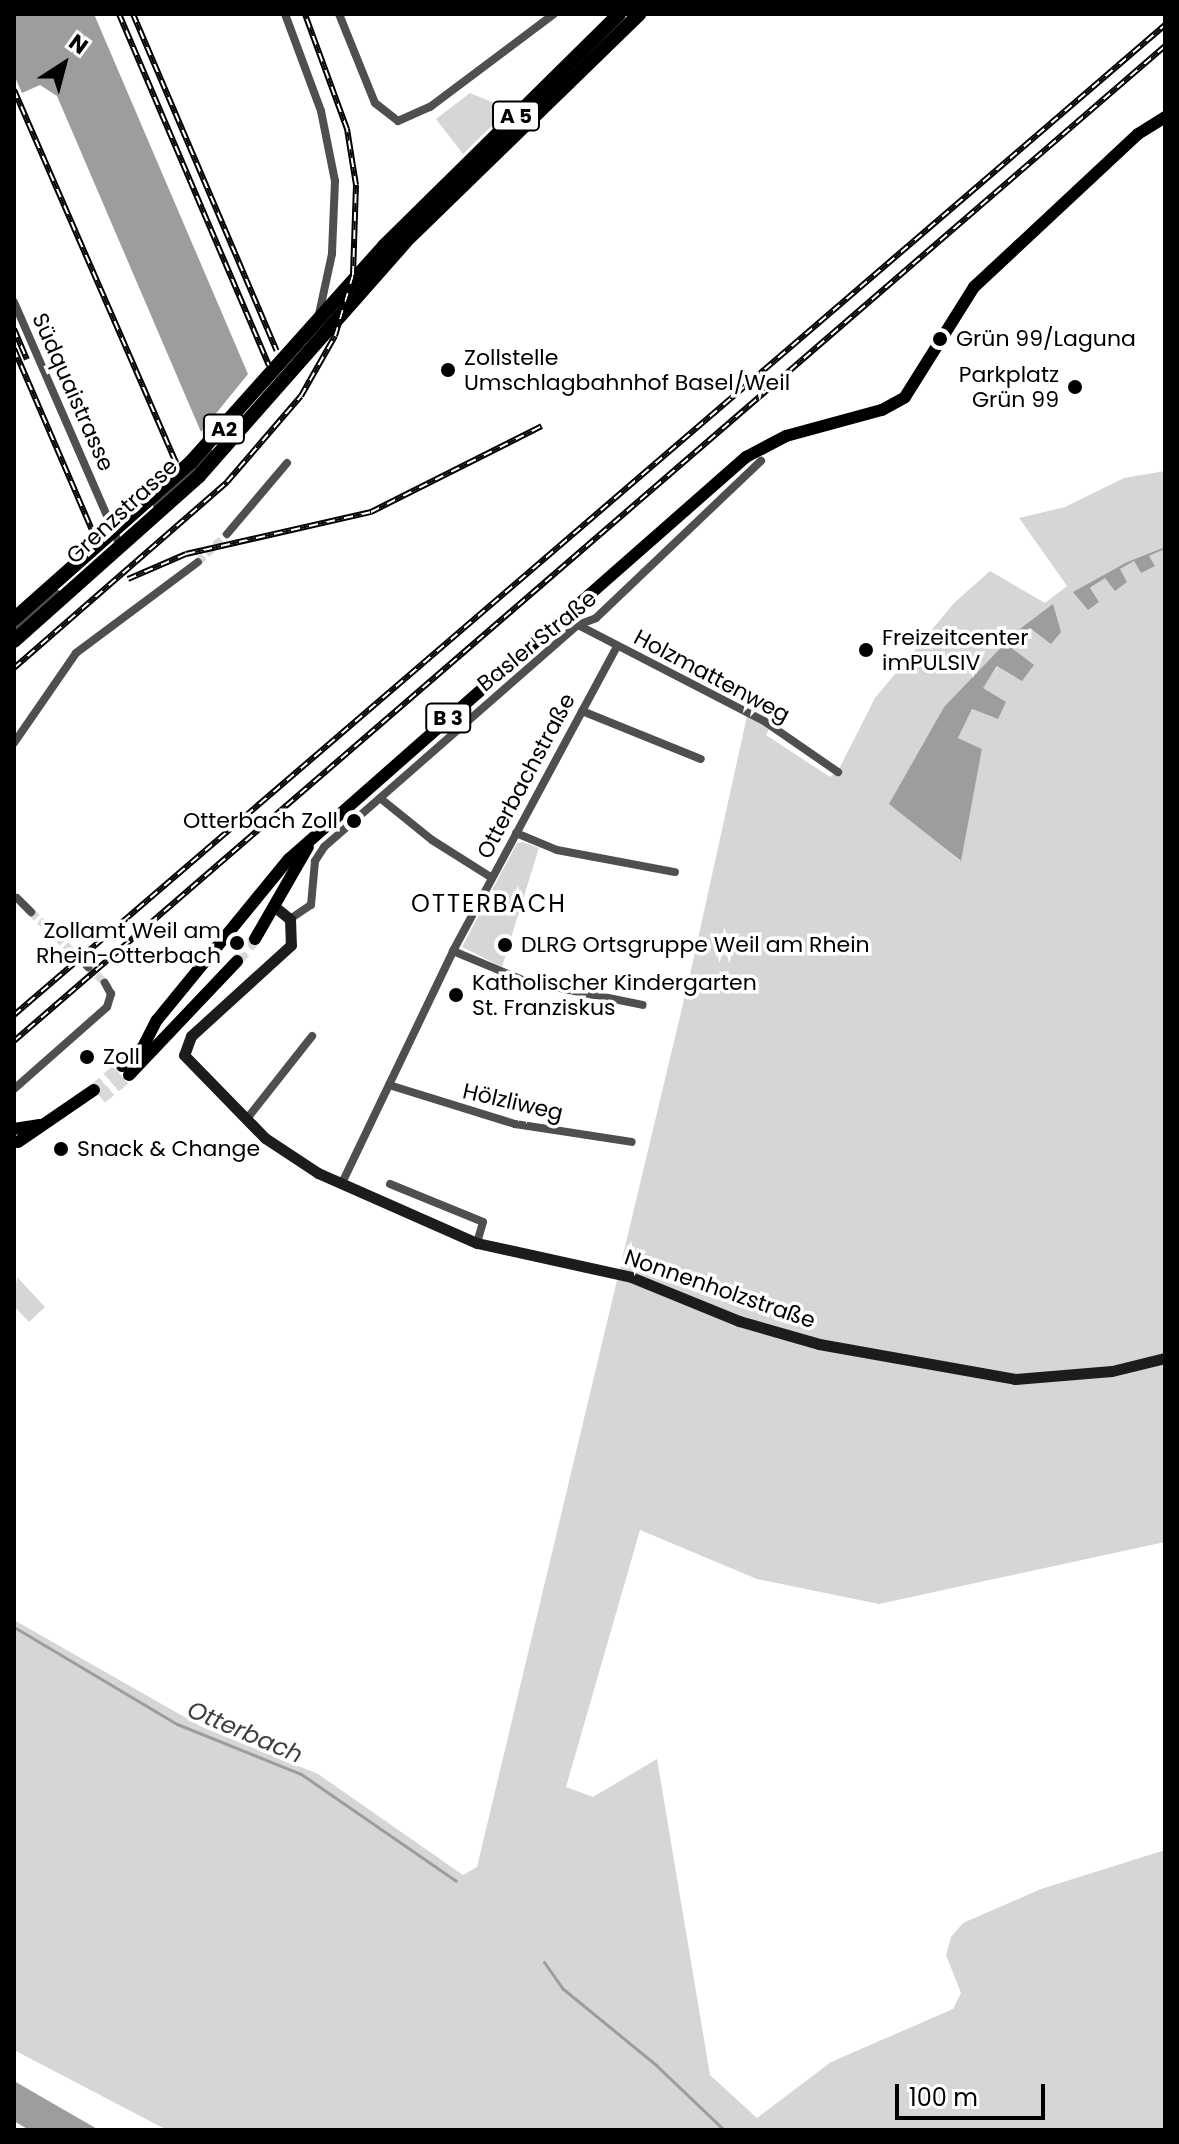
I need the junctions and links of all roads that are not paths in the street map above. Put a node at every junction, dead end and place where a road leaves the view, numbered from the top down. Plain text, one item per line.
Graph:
1 (285, 14) edge
2 (339, 14) edge
3 (554, 14) edge
4 (619, 14) edge
5 (639, 14) edge
6 (1165, 117) edge
7 (415, 224) junction
8 (14, 302) edge
9 (761, 461) dead end
10 (287, 463) dead end
11 (227, 534) tunnel mouth
12 (118, 541) junction
13 (198, 562) tunnel mouth
14 (568, 614) junction
15 (14, 619) edge
16 (578, 625) junction
17 (14, 628) edge
18 (14, 641) edge
19 (617, 646) junction
20 (582, 711) junction
21 (14, 743) edge
22 (701, 759) dead end
23 (838, 772) dead end
24 (380, 798) junction
25 (516, 833) junction
26 (314, 837) junction
27 (675, 872) dead end
28 (492, 878) junction
29 (259, 896) junction
30 (17, 898) dead end
31 (275, 907) junction
32 (31, 912) tunnel mouth
33 (290, 919) junction
34 (255, 939) tunnel mouth
35 (453, 951) junction
36 (237, 961) tunnel mouth
37 (105, 983) dead end
38 (643, 1005) dead end
39 (312, 1036) dead end
40 (147, 1051) junction
41 (126, 1071) tunnel mouth
42 (389, 1085) junction
43 (14, 1089) edge
44 (97, 1094) tunnel mouth
45 (246, 1120) junction
46 (15, 1138) edge
47 (632, 1142) dead end
48 (342, 1183) junction
49 (390, 1184) dead end
50 (477, 1243) junction
51 (1165, 1358) edge

1 - 12 street, Grenzstrasse
2 - 3 street
4 - 7 highway, A 5
5 - 7 highway, A 5
6 - 14 main road, B 3
7 - 15 highway, A2
7 - 18 highway, A2
8 - 12 street, Südquaistrasse
9 - 16 street, Basler Straße
10 - 11 street
12 - 17 street, Grenzstrasse
13 - 21 street
14 - 16 street, Holzmattenweg
14 - 26 main road, B 3
16 - 19 street, Holzmattenweg
16 - 24 street, Basler Straße
19 - 20 street, Otterbachstraße
19 - 23 street, Holzmattenweg
20 - 22 street
20 - 25 street, Otterbachstraße
24 - 28 street
24 - 33 street, Basler Straße
25 - 27 street
25 - 28 street, Otterbachstraße
26 - 29 main road, B 3
26 - 31 main road, B 3
28 - 35 street, Otterbachstraße
29 - 31 main road
29 - 40 main road, B 3
30 - 32 street
31 - 33 street
31 - 34 main road, B 3
33 - 45 street, Nonnenholzstraße
35 - 38 street
35 - 42 street, Otterbachstraße
36 - 40 main road
37 - 43 street
39 - 45 street
40 - 41 main road
42 - 47 street, Hölzliweg
42 - 48 street, Otterbachstraße
44 - 46 main road
45 - 48 street, Nonnenholzstraße
48 - 50 street, Nonnenholzstraße
49 - 50 street
50 - 51 street, Nonnenholzstraße

